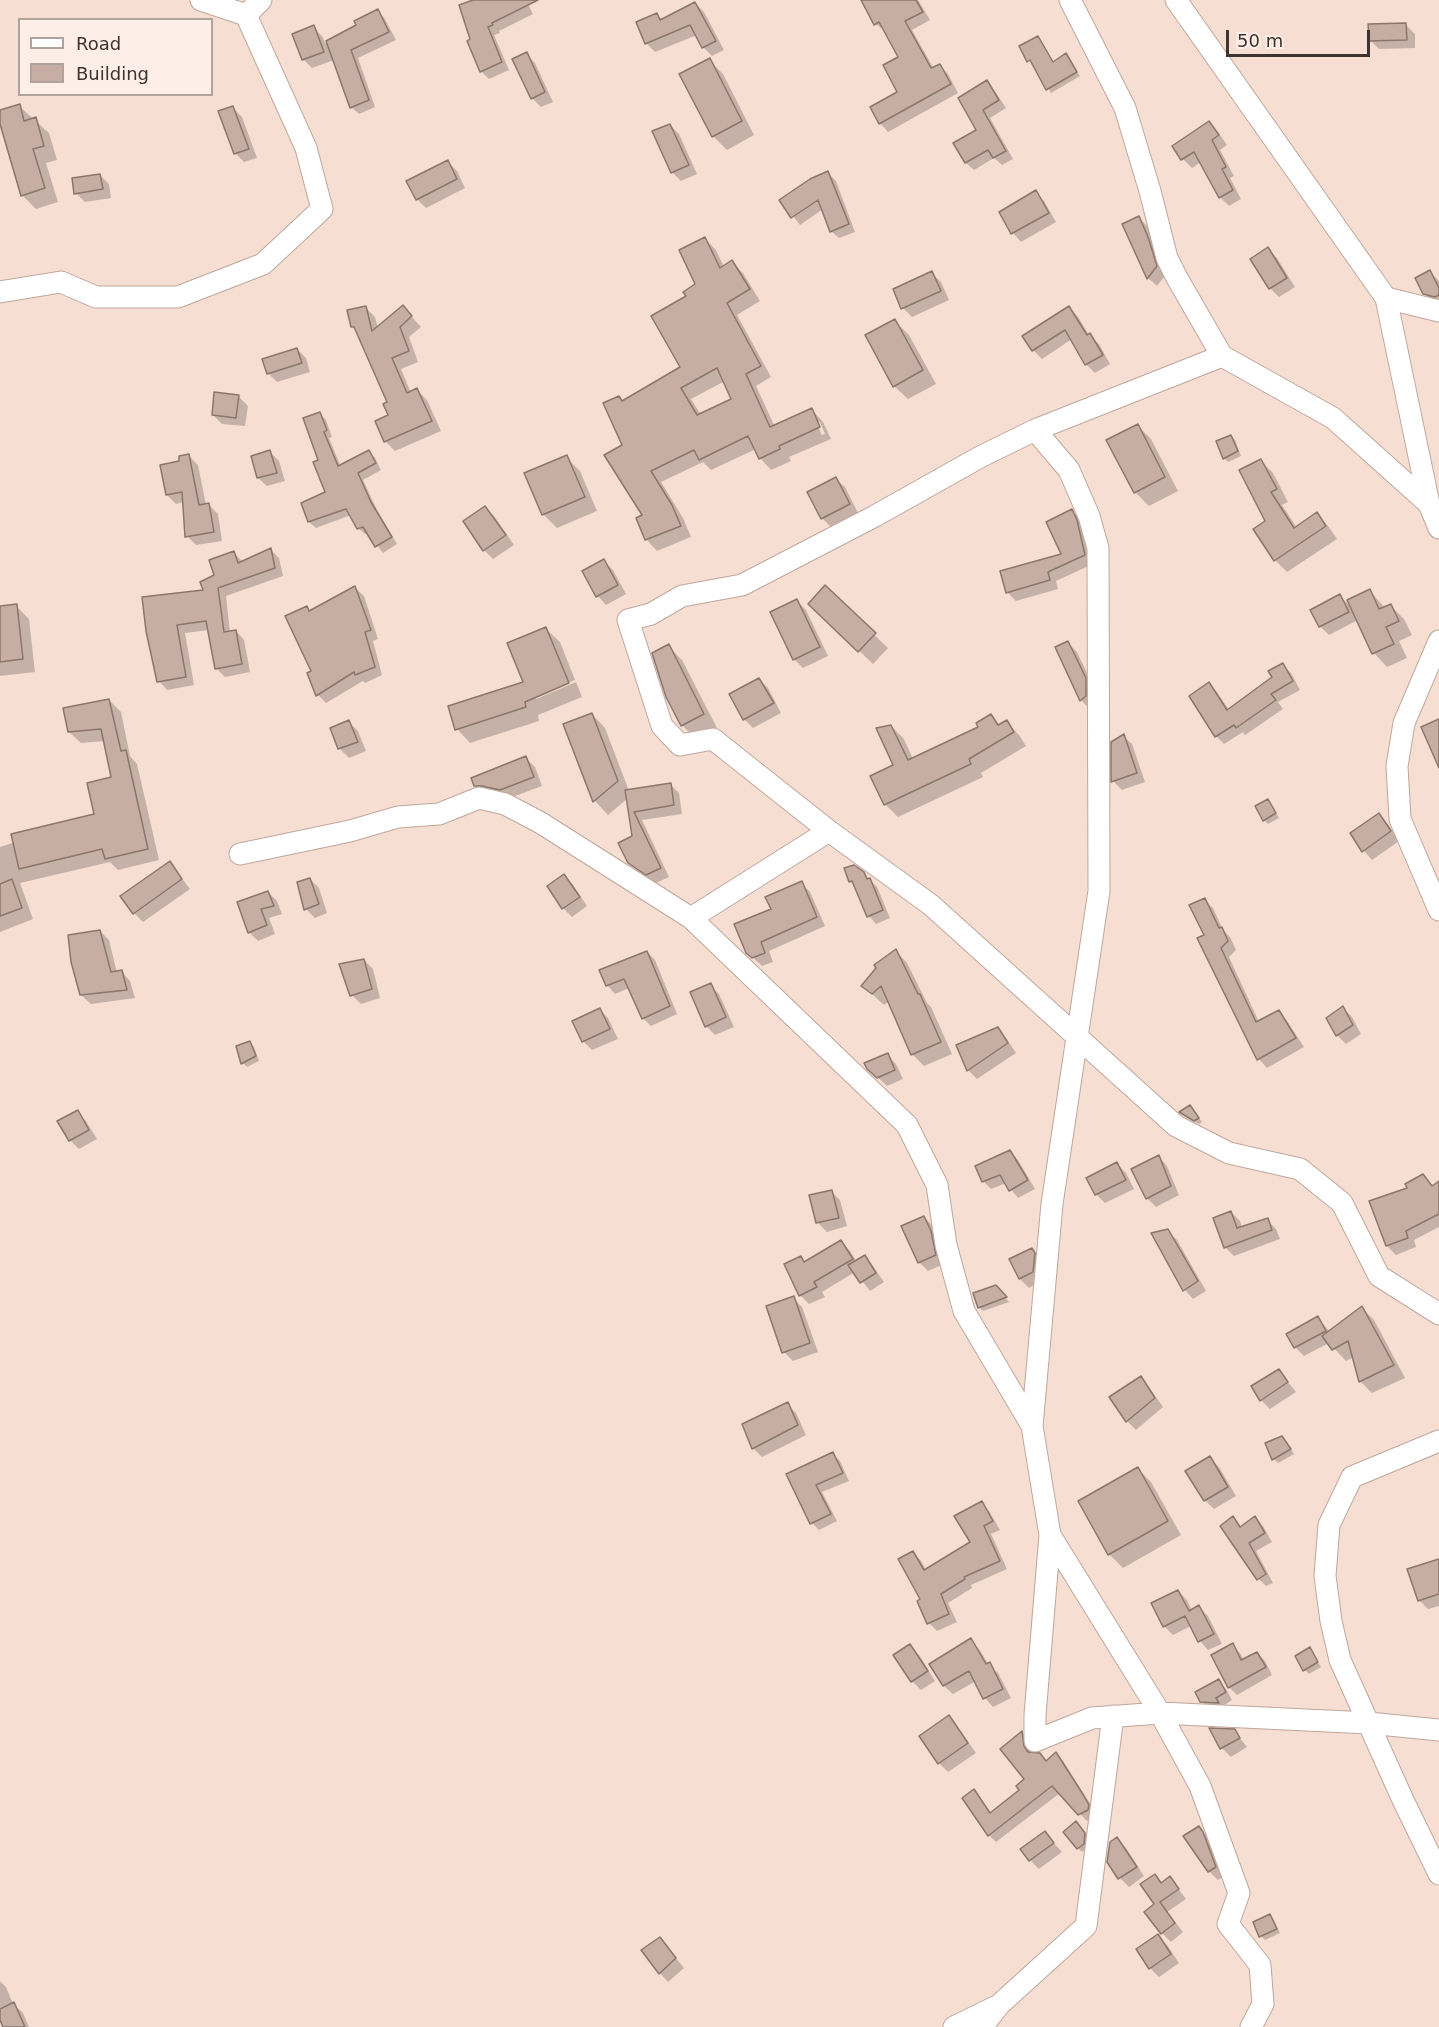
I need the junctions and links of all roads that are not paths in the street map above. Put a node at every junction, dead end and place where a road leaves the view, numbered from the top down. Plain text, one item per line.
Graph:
1 (201, 0) edge
2 (1070, 0) edge
3 (1176, 0) edge
4 (254, 7) edge
5 (0, 292) edge
6 (1386, 298) junction
7 (1439, 311) edge
8 (1222, 356) junction
9 (1035, 430) junction
10 (1429, 504) junction
11 (1439, 528) edge
12 (1439, 641) edge
13 (829, 831) junction
14 (240, 854) dead end
15 (1439, 910) edge
16 (691, 918) junction
17 (1078, 1038) junction
18 (1439, 1314) edge
19 (1032, 1426) junction
20 (1439, 1441) edge
21 (1050, 1534) junction
22 (1160, 1713) junction
23 (1113, 1716) junction
24 (1369, 1723) junction
25 (1439, 1730) edge
26 (1439, 1874) edge
27 (999, 2005) junction
28 (954, 2027) edge
29 (982, 2027) edge
30 (1251, 2027) edge

1 - 4 street
2 - 8 street
3 - 6 street
4 - 5 street
6 - 7 street
6 - 10 street
8 - 9 street
8 - 10 street
9 - 13 street
9 - 17 street
10 - 11 street
12 - 15 street
13 - 16 street
13 - 17 street
14 - 16 street
16 - 19 street
17 - 18 street
17 - 19 street
19 - 21 street
20 - 24 street
21 - 22 street
21 - 23 street
22 - 23 street
22 - 24 street
22 - 30 street
23 - 27 street
24 - 25 street
24 - 26 street
27 - 28 street
27 - 29 street

